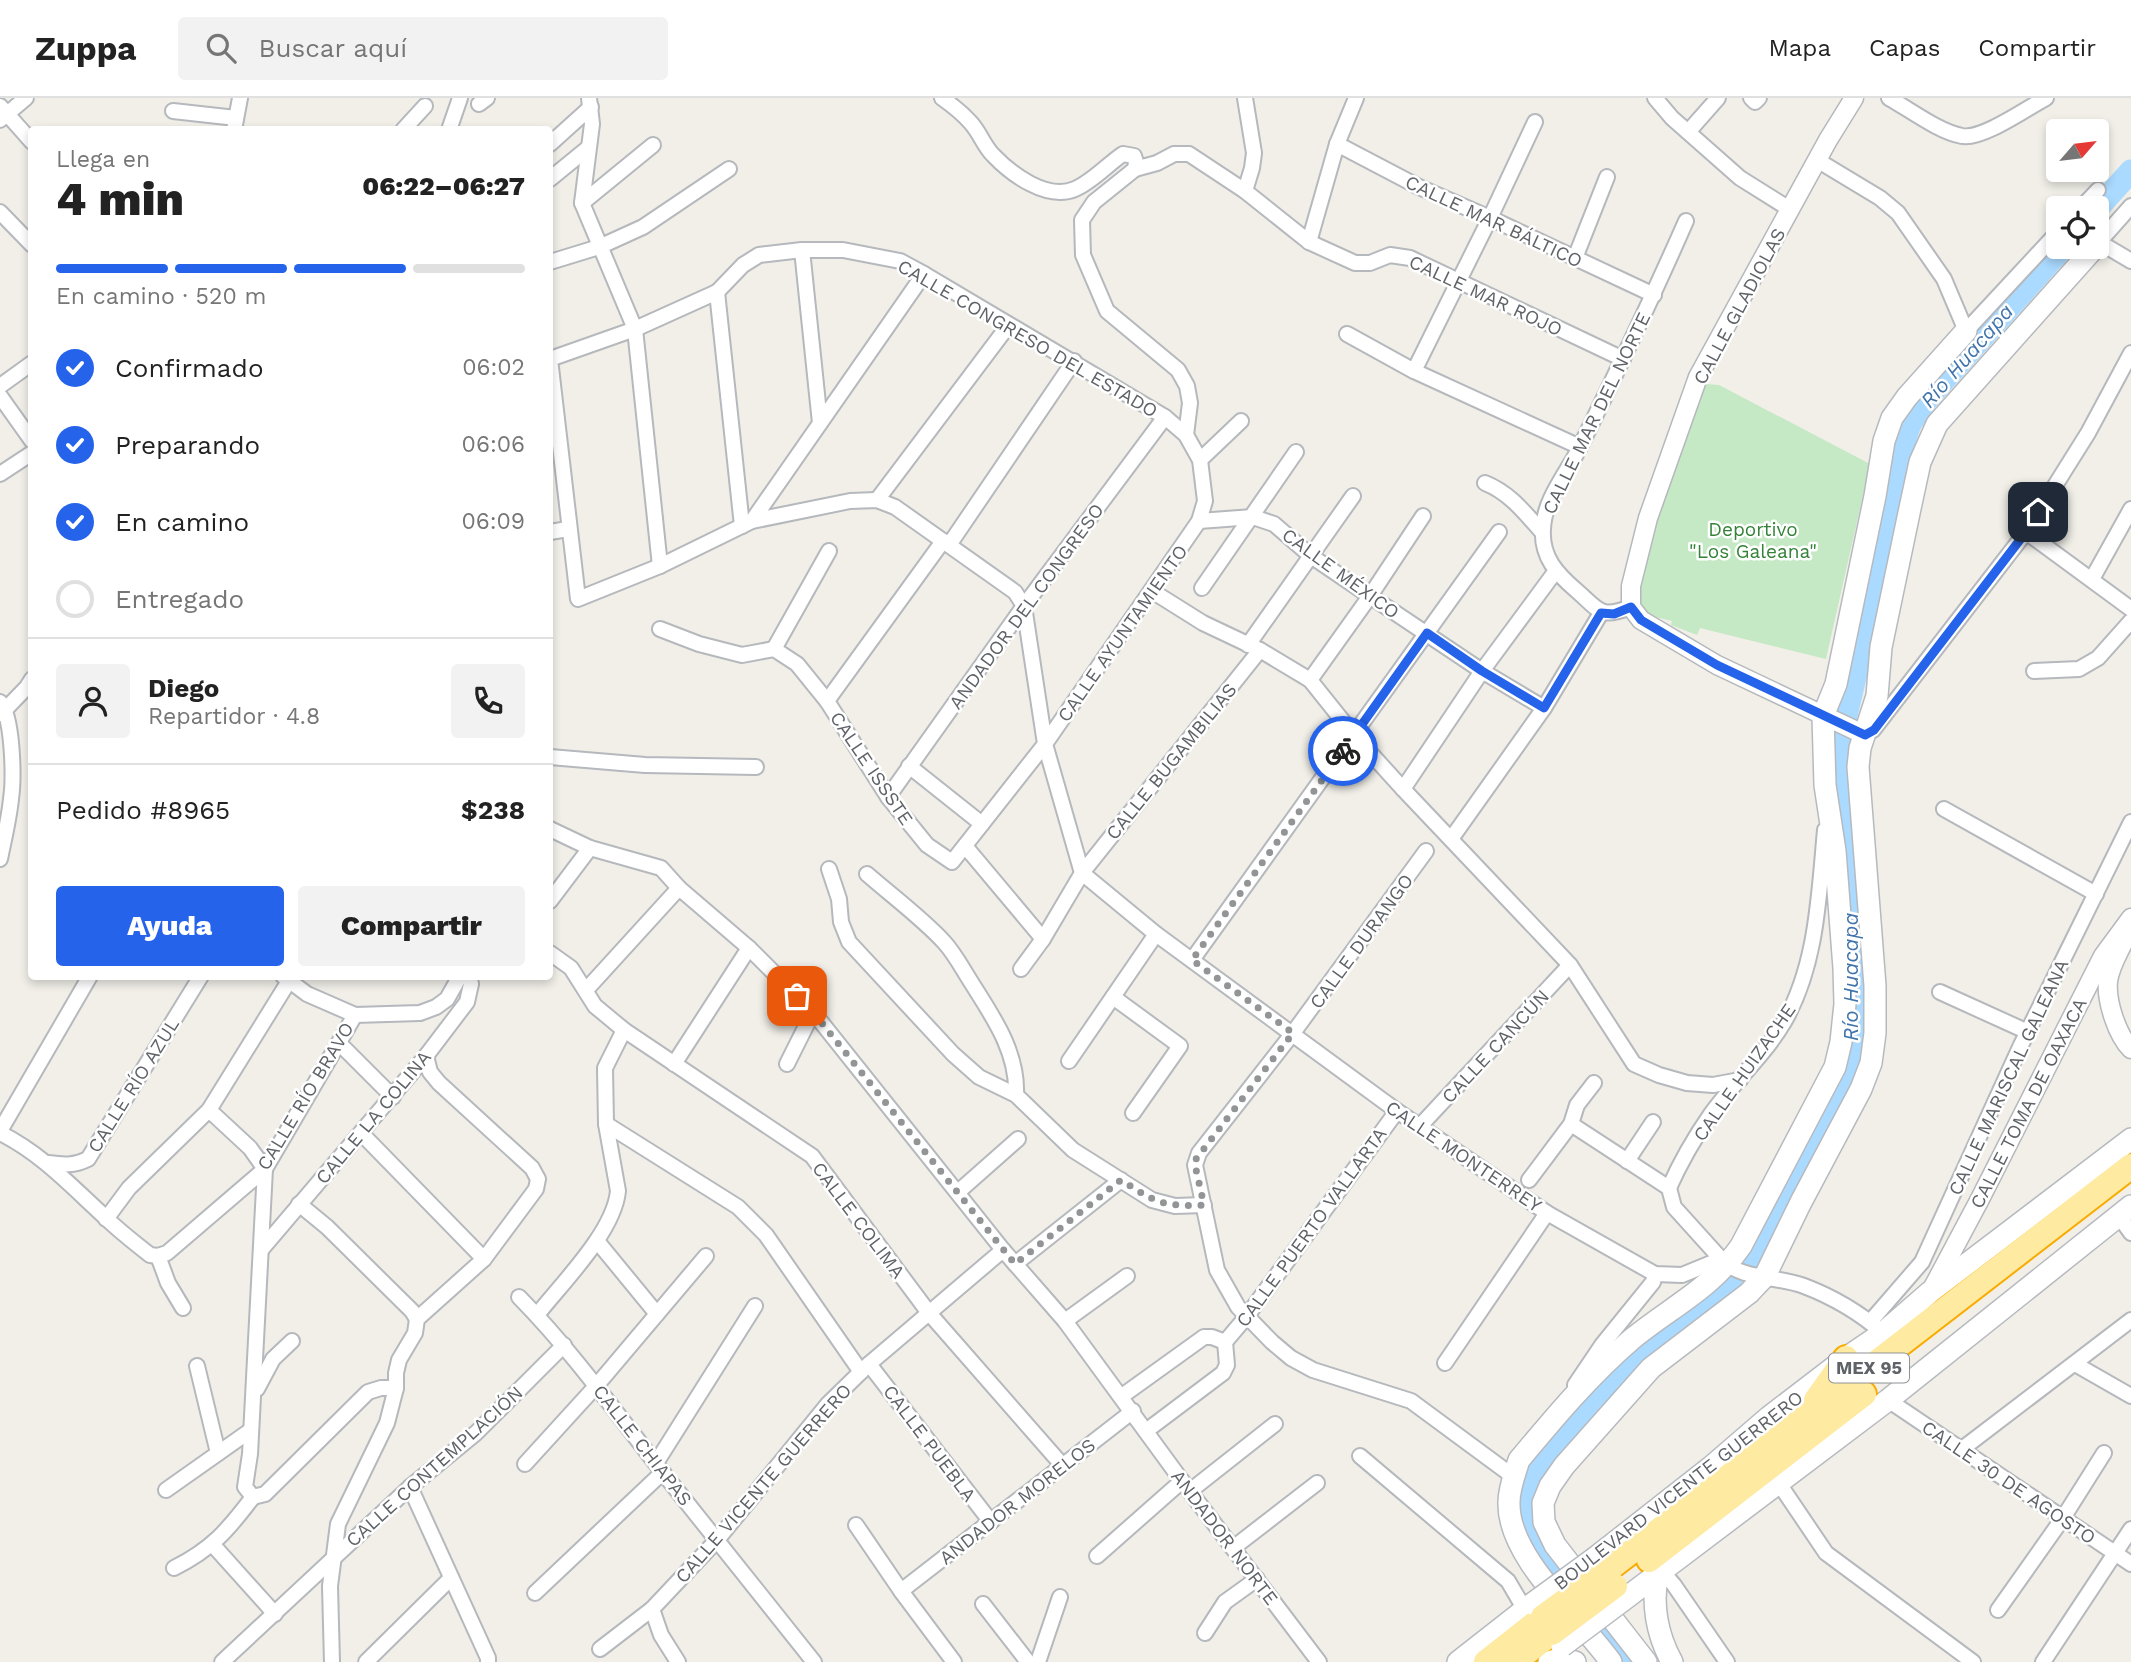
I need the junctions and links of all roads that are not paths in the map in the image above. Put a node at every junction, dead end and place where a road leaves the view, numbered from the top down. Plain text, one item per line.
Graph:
1 (26, 98) edge
2 (240, 98) edge
3 (460, 98) edge
4 (942, 98) edge
5 (1245, 98) edge
6 (1356, 98) edge
7 (1655, 98) edge
8 (1718, 98) edge
9 (1751, 98) edge
10 (1759, 98) edge
11 (1854, 98) edge
12 (1889, 98) edge
13 (2046, 98) edge
14 (590, 102) edge
15 (425, 106) dead end
16 (173, 111) dead end
17 (2, 113) edge
18 (1535, 122) dead end
19 (235, 124) edge
20 (407, 126) edge
21 (450, 126) edge
22 (1688, 132) junction
23 (28, 138) edge
24 (553, 141) edge
25 (1336, 144) junction
26 (653, 145) dead end
27 (588, 148) junction
28 (1817, 160) junction
29 (729, 169) dead end
30 (1135, 169) junction
31 (553, 177) edge
32 (1607, 177) dead end
33 (2098, 190) dead end
34 (1245, 191) junction
35 (2092, 196) edge
36 (582, 203) junction
37 (2131, 206) edge
38 (1791, 211) junction
39 (0, 212) edge
40 (1490, 218) junction
41 (1686, 221) dead end
42 (2109, 231) edge
43 (28, 241) edge
44 (1309, 242) junction
45 (2046, 245) edge
46 (599, 247) junction
47 (802, 250) junction
48 (2109, 250) edge
49 (1575, 258) junction
50 (2084, 259) edge
51 (553, 261) edge
52 (2131, 261) edge
53 (924, 274) junction
54 (1459, 281) junction
55 (717, 292) junction
56 (1654, 295) junction
57 (1008, 326) junction
58 (635, 330) junction
59 (1966, 331) junction
60 (1347, 334) dead end
61 (2131, 353) edge
62 (553, 358) edge
63 (1623, 359) junction
64 (1074, 361) junction
65 (28, 366) edge
66 (1414, 371) junction
67 (0, 386) edge
68 (0, 396) edge
69 (1165, 417) junction
70 (1241, 421) dead end
71 (553, 422) edge
72 (821, 423) junction
73 (28, 435) edge
74 (1186, 435) junction
75 (1580, 447) junction
76 (1296, 452) dead end
77 (28, 456) edge
78 (1200, 460) junction
79 (555, 464) edge
80 (0, 474) edge
81 (1485, 483) dead end
82 (1353, 496) dead end
83 (877, 500) junction
84 (2131, 509) edge
85 (1252, 516) junction
86 (1423, 516) dead end
87 (1199, 520) junction
88 (747, 524) junction
89 (568, 529) junction
90 (553, 532) edge
91 (1499, 532) dead end
92 (1542, 532) junction
93 (2026, 532) junction
94 (946, 543) junction
95 (829, 551) dead end
96 (1311, 556) junction
97 (660, 566) junction
98 (1555, 572) junction
99 (2092, 579) junction
100 (1202, 588) dead end
101 (1152, 592) junction
102 (1370, 596) junction
103 (1024, 606) junction
104 (1631, 607) junction
105 (2131, 609) edge
106 (1601, 613) junction
107 (2131, 621) edge
108 (660, 629) dead end
109 (1427, 633) junction
110 (1254, 648) junction
111 (774, 649) junction
112 (1482, 671) junction
113 (2034, 671) dead end
114 (1310, 680) junction
115 (28, 685) edge
116 (827, 701) junction
117 (1544, 708) junction
118 (2, 709) edge
119 (1826, 717) junction
120 (1861, 733) junction
121 (1354, 735) junction
122 (1045, 744) junction
123 (553, 757) edge
124 (755, 766) dead end
125 (909, 766) junction
126 (1825, 785) junction
127 (1403, 789) junction
128 (888, 797) junction
129 (1944, 810) dead end
130 (2131, 822) edge
131 (982, 824) junction
132 (553, 830) edge
133 (1451, 839) junction
134 (965, 846) junction
135 (590, 848) junction
136 (1426, 851) dead end
137 (0, 859) edge
138 (829, 869) dead end
139 (1082, 873) junction
140 (867, 874) dead end
141 (679, 888) junction
142 (2096, 894) junction
143 (553, 897) edge
144 (2131, 918) edge
145 (2131, 932) edge
146 (1156, 934) junction
147 (1043, 939) junction
148 (749, 948) junction
149 (553, 955) edge
150 (1192, 960) junction
151 (1570, 965) junction
152 (1021, 969) dead end
153 (88, 980) edge
154 (199, 980) edge
155 (285, 980) edge
156 (288, 980) edge
157 (458, 980) edge
158 (470, 980) edge
159 (586, 990) junction
160 (1940, 992) dead end
161 (1112, 998) junction
162 (813, 1012) junction
163 (355, 1015) junction
164 (624, 1030) junction
165 (2028, 1032) junction
166 (1293, 1033) junction
167 (339, 1043) junction
168 (2131, 1049) edge
169 (426, 1056) junction
170 (1069, 1061) dead end
171 (674, 1064) junction
172 (787, 1064) dead end
173 (1740, 1080) junction
174 (1594, 1083) dead end
175 (1016, 1095) junction
176 (393, 1097) junction
177 (209, 1110) junction
178 (1397, 1111) junction
179 (1133, 1113) dead end
180 (1653, 1122) dead end
181 (607, 1124) junction
182 (1571, 1125) junction
183 (1420, 1126) junction
184 (0, 1132) edge
185 (362, 1134) junction
186 (1018, 1139) dead end
187 (2131, 1139) edge
188 (1627, 1161) junction
189 (48, 1163) junction
190 (2131, 1166) edge
191 (265, 1169) junction
192 (1121, 1180) junction
193 (1529, 1180) dead end
194 (2131, 1187) edge
195 (1670, 1188) junction
196 (958, 1192) junction
197 (299, 1204) junction
198 (1204, 1205) junction
199 (1547, 1213) junction
200 (2127, 1218) edge
201 (106, 1219) junction
202 (597, 1241) junction
203 (261, 1250) junction
204 (1003, 1250) junction
205 (159, 1256) junction
206 (706, 1256) dead end
207 (484, 1259) junction
208 (1015, 1264) junction
209 (1727, 1264) junction
210 (1655, 1273) junction
211 (1127, 1276) dead end
212 (1762, 1276) junction
213 (1930, 1292) junction
214 (519, 1297) dead end
215 (755, 1306) dead end
216 (183, 1308) dead end
217 (929, 1313) junction
218 (657, 1314) junction
219 (537, 1315) junction
220 (1247, 1316) junction
221 (416, 1319) junction
222 (2131, 1320) edge
223 (1065, 1321) junction
224 (1877, 1328) junction
225 (292, 1341) dead end
226 (1224, 1342) junction
227 (564, 1345) junction
228 (1846, 1358) junction
229 (1445, 1363) dead end
230 (2075, 1363) junction
231 (197, 1366) dead end
232 (865, 1368) junction
233 (597, 1385) junction
234 (396, 1388) junction
235 (253, 1396) junction
236 (1122, 1396) junction
237 (2131, 1396) edge
238 (1888, 1399) junction
239 (1133, 1411) junction
240 (1559, 1414) junction
241 (1275, 1424) dead end
242 (1797, 1425) junction
243 (251, 1430) junction
244 (1146, 1431) junction
245 (1962, 1450) junction
246 (218, 1453) junction
247 (2104, 1453) dead end
248 (1360, 1456) dead end
249 (525, 1464) dead end
250 (1063, 1466) junction
251 (659, 1467) junction
252 (1514, 1477) junction
253 (1778, 1482) junction
254 (1317, 1483) dead end
255 (1186, 1486) junction
256 (410, 1487) junction
257 (166, 1490) dead end
258 (253, 1497) junction
259 (2063, 1518) junction
260 (991, 1522) junction
261 (856, 1525) dead end
262 (2131, 1529) edge
263 (717, 1539) junction
264 (213, 1545) junction
265 (1233, 1548) junction
266 (2115, 1553) junction
267 (1097, 1556) dead end
268 (332, 1558) junction
269 (2131, 1564) edge
270 (174, 1568) dead end
271 (1658, 1573) junction
272 (451, 1578) junction
273 (1257, 1579) junction
274 (1610, 1579) junction
275 (901, 1591) junction
276 (535, 1593) dead end
277 (1060, 1597) dead end
278 (983, 1604) dead end
279 (652, 1609) junction
280 (1998, 1611) dead end
281 (275, 1614) junction
282 (1205, 1633) dead end
283 (1548, 1633) edge
284 (600, 1649) dead end
285 (222, 1662) edge
286 (332, 1662) edge
287 (366, 1662) edge
288 (488, 1662) edge
289 (678, 1662) edge
290 (814, 1662) edge
291 (954, 1662) edge
292 (1028, 1662) edge
293 (1038, 1662) edge
294 (1319, 1662) edge
295 (1458, 1662) edge
296 (1486, 1662) edge
297 (1514, 1662) edge
298 (1541, 1662) edge
299 (1611, 1662) edge
300 (1646, 1662) edge
301 (1672, 1662) edge
302 (1727, 1662) edge
303 (1973, 1662) edge
304 (2043, 1662) edge

1 - 17 street
2 - 19 street
3 - 21 street
4 - 30 street
5 - 34 street
6 - 25 street
7 - 22 street
8 - 22 street
9 - 10 street
11 - 28 street, CALLE GLADIOLAS
12 - 13 street
14 - 24 street
14 - 27 street
15 - 20 street
16 - 19 street
17 - 23 street
18 - 40 street
22 - 38 street
25 - 40 street, CALLE MAR BÁLTICO
25 - 44 street
26 - 36 street
27 - 31 street
27 - 36 street
28 - 38 street, CALLE GLADIOLAS
28 - 59 street
29 - 46 street
30 - 34 street, CALLE MAR ROJO
30 - 74 street, CALLE MAR ROJO
32 - 49 street
33 - 35 street
34 - 44 street, CALLE MAR ROJO
36 - 46 street
37 - 42 street
38 - 104 street, CALLE GLADIOLAS
39 - 43 street
40 - 49 street, CALLE MAR BÁLTICO
40 - 54 street
41 - 56 street, CALLE MAR DEL NORTE
44 - 54 street, CALLE MAR ROJO
45 - 59 street
46 - 51 street
46 - 58 street
47 - 53 street, CALLE CONGRESO DEL ESTADO
47 - 55 street, CALLE CONGRESO DEL ESTADO
47 - 72 street
48 - 52 street
49 - 56 street, CALLE MAR BÁLTICO
50 - 120 main road
53 - 57 street, CALLE CONGRESO DEL ESTADO
53 - 72 street
54 - 63 street, CALLE MAR ROJO
54 - 66 street
55 - 58 street, CALLE CONGRESO DEL ESTADO
55 - 88 street
56 - 63 street, CALLE MAR DEL NORTE
57 - 64 street, CALLE CONGRESO DEL ESTADO
57 - 83 street
58 - 62 street, CALLE CONGRESO DEL ESTADO
58 - 97 street
59 - 119 main road
60 - 66 street
61 - 93 street
63 - 75 street, CALLE MAR DEL NORTE
64 - 69 street, CALLE CONGRESO DEL ESTADO
64 - 94 street
65 - 67 street
66 - 75 street
68 - 73 street
69 - 74 street, CALLE CONGRESO DEL ESTADO
69 - 103 street, ANDADOR DEL CONGRESO
70 - 78 street
71 - 79 street
72 - 88 street
74 - 78 street, CALLE CONGRESO DEL ESTADO
75 - 92 street, CALLE MAR DEL NORTE
76 - 85 street
77 - 80 street
78 - 87 street, CALLE CONGRESO DEL ESTADO
79 - 89 street
81 - 92 street
82 - 96 street, CALLE BUGAMBILIAS
83 - 88 street
83 - 94 street
84 - 99 street
85 - 87 street
85 - 96 street, CALLE MÉXICO
85 - 100 street
86 - 102 street
87 - 101 street, CALLE AYUNTAMIENTO
88 - 97 street
89 - 90 street
89 - 97 street
91 - 109 street
92 - 98 street
93 - 99 street
93 - 120 street
94 - 103 street
94 - 116 street
95 - 111 street
96 - 102 street, CALLE MÉXICO
96 - 110 street, CALLE BUGAMBILIAS
98 - 106 street
98 - 112 street
99 - 105 street
101 - 110 street
101 - 122 street, CALLE AYUNTAMIENTO
102 - 109 street, CALLE MÉXICO
102 - 114 street
103 - 122 street
103 - 125 street, ANDADOR DEL CONGRESO
104 - 106 street
104 - 119 street
106 - 117 street
107 - 113 street
108 - 111 street
109 - 112 street, CALLE MÉXICO
109 - 121 street
110 - 114 street
110 - 139 street, CALLE BUGAMBILIAS
111 - 116 street, CALLE ISSSTE
112 - 117 street, CALLE MÉXICO
112 - 127 street
114 - 121 street
115 - 118 street
116 - 128 street, CALLE ISSSTE
117 - 133 street
118 - 137 street
119 - 120 street
119 - 126 main road
120 - 212 main road
121 - 127 street
121 - 150 street
122 - 131 street
122 - 139 street
123 - 124 street
125 - 128 street, ANDADOR DEL CONGRESO
125 - 131 street
126 - 173 street, CALLE HUIZACHE
126 - 209 main road
127 - 133 street
128 - 134 street, CALLE ISSSTE
129 - 142 street
130 - 142 street, CALLE MARISCAL GALEANA
131 - 134 street
132 - 135 street
133 - 151 street
134 - 147 street
135 - 141 street
135 - 143 street
136 - 166 street, CALLE DURANGO
138 - 175 street
139 - 146 street, CALLE MONTERREY
139 - 147 street
140 - 175 street
141 - 148 street
141 - 159 street
142 - 165 street, CALLE MARISCAL GALEANA
144 - 213 street, CALLE TOMA DE OAXACA
145 - 168 street, CALLE TOMA DE OAXACA
146 - 150 street, CALLE MONTERREY
146 - 161 street
147 - 152 street
148 - 162 street
148 - 171 street
149 - 159 street, CALLE COLIMA
150 - 166 street, CALLE MONTERREY
151 - 173 street
151 - 183 street, CALLE CANCÚN
153 - 184 street
154 - 189 street, CALLE RÍO AZUL
155 - 177 street
156 - 163 street
157 - 163 street
158 - 169 street, CALLE LA COLINA
159 - 164 street, CALLE COLIMA
160 - 165 street
161 - 170 street
161 - 179 street
162 - 172 street
162 - 196 street
163 - 167 street, CALLE RÍO BRAVO
164 - 171 street, CALLE COLIMA
164 - 181 street
165 - 224 street, CALLE MARISCAL GALEANA
166 - 178 street, CALLE MONTERREY
166 - 198 street, CALLE DURANGO
167 - 176 street
167 - 191 street, CALLE RÍO BRAVO
169 - 176 street, CALLE LA COLINA
169 - 207 street
171 - 217 street, CALLE COLIMA
173 - 195 street, CALLE HUIZACHE
174 - 182 street
175 - 192 street
176 - 185 street, CALLE LA COLINA
177 - 191 street
177 - 201 street
178 - 183 street, CALLE MONTERREY
178 - 220 street, CALLE PUERTO VALLARTA
180 - 188 street
181 - 202 street
181 - 232 street, CALLE PUEBLA
182 - 188 street
182 - 193 street
183 - 199 street, CALLE MONTERREY
184 - 189 street
185 - 197 street, CALLE LA COLINA
185 - 207 street
186 - 196 street
187 - 213 main road, BOULEVARD VICENTE GUERRERO
188 - 195 street
189 - 201 street
190 - 242 highway, BOULEVARD VICENTE GUERRERO / MEX 95
191 - 203 street
191 - 205 street, CALLE RÍO BRAVO
192 - 198 street
192 - 208 street
194 - 274 highway, BOULEVARD VICENTE GUERRERO / MEX 95
195 - 209 street
196 - 204 street
197 - 203 street, CALLE LA COLINA
197 - 221 street
198 - 220 street, CALLE DURANGO
199 - 210 street, CALLE MONTERREY
199 - 229 street
200 - 238 main road, BOULEVARD VICENTE GUERRERO
201 - 205 street
202 - 218 street
202 - 219 street
203 - 235 street
204 - 208 street, ANDADOR NORTE
204 - 217 street, CALLE VICENTE GUERRERO
205 - 216 street
206 - 218 street
207 - 221 street
208 - 223 street, ANDADOR NORTE
209 - 210 street
209 - 212 street
209 - 240 main road
210 - 240 street
211 - 223 street
212 - 224 street
212 - 300 main road
213 - 224 main road, BOULEVARD VICENTE GUERRERO
214 - 219 street, CALLE CHIAPAS
215 - 251 street
217 - 232 street, CALLE VICENTE GUERRERO
217 - 250 street, CALLE COLIMA
218 - 233 street
219 - 227 street, CALLE CHIAPAS
220 - 226 street, CALLE PUERTO VALLARTA
220 - 252 street, CALLE DURANGO
221 - 234 street
222 - 230 street
223 - 236 street, ANDADOR NORTE
224 - 228 main road, BOULEVARD VICENTE GUERRERO
225 - 235 street
226 - 236 street
226 - 244 street
227 - 233 street, CALLE CHIAPAS
227 - 256 street, CALLE CONTEMPLACIÓN
228 - 242 highway
228 - 274 main road, BOULEVARD VICENTE GUERRERO
230 - 237 street
230 - 245 street
231 - 246 street
232 - 260 street, CALLE PUEBLA
232 - 263 street, CALLE VICENTE GUERRERO
233 - 249 street
233 - 251 street, CALLE CHIAPAS
234 - 258 street
234 - 268 street
235 - 243 street
236 - 239 street, ANDADOR NORTE
238 - 245 street, CALLE 30 DE AGOSTO
238 - 253 main road, BOULEVARD VICENTE GUERRERO
239 - 244 street, ANDADOR NORTE
239 - 250 street, ANDADOR MORELOS
240 - 252 main road
241 - 255 street
242 - 274 highway, BOULEVARD VICENTE GUERRERO / MEX 95
243 - 246 street
243 - 258 street
244 - 255 street, ANDADOR NORTE
245 - 259 street, CALLE 30 DE AGOSTO
246 - 257 street
247 - 259 street
248 - 283 street
250 - 260 street, ANDADOR MORELOS
251 - 263 street, CALLE CHIAPAS
251 - 276 street
252 - 299 main road
253 - 271 main road, BOULEVARD VICENTE GUERRERO
253 - 303 street
254 - 265 street
255 - 265 street, ANDADOR NORTE
255 - 267 street
256 - 268 street, CALLE CONTEMPLACIÓN
256 - 272 street
258 - 264 street
259 - 266 street, CALLE 30 DE AGOSTO
259 - 280 street
260 - 275 street, ANDADOR MORELOS
261 - 275 street
262 - 266 street
263 - 279 street, CALLE VICENTE GUERRERO
263 - 290 street, CALLE CHIAPAS
264 - 270 street
264 - 281 street
265 - 273 street, ANDADOR NORTE
266 - 269 street, CALLE 30 DE AGOSTO
266 - 304 street
268 - 281 street, CALLE CONTEMPLACIÓN
268 - 286 street
271 - 274 main road, BOULEVARD VICENTE GUERRERO
271 - 301 main road
271 - 302 street
272 - 287 street
272 - 288 street
273 - 282 street
273 - 294 street, ANDADOR NORTE
274 - 283 highway, BOULEVARD VICENTE GUERRERO / MEX 95, bridge
274 - 283 main road, BOULEVARD VICENTE GUERRERO, bridge
275 - 291 street
277 - 293 street
278 - 292 street
279 - 284 street, CALLE VICENTE GUERRERO
279 - 289 street
281 - 285 street, CALLE CONTEMPLACIÓN
283 - 295 main road, BOULEVARD VICENTE GUERRERO
283 - 296 highway, BOULEVARD VICENTE GUERRERO / MEX 95
283 - 297 highway, BOULEVARD VICENTE GUERRERO / MEX 95
283 - 298 main road, BOULEVARD VICENTE GUERRERO

